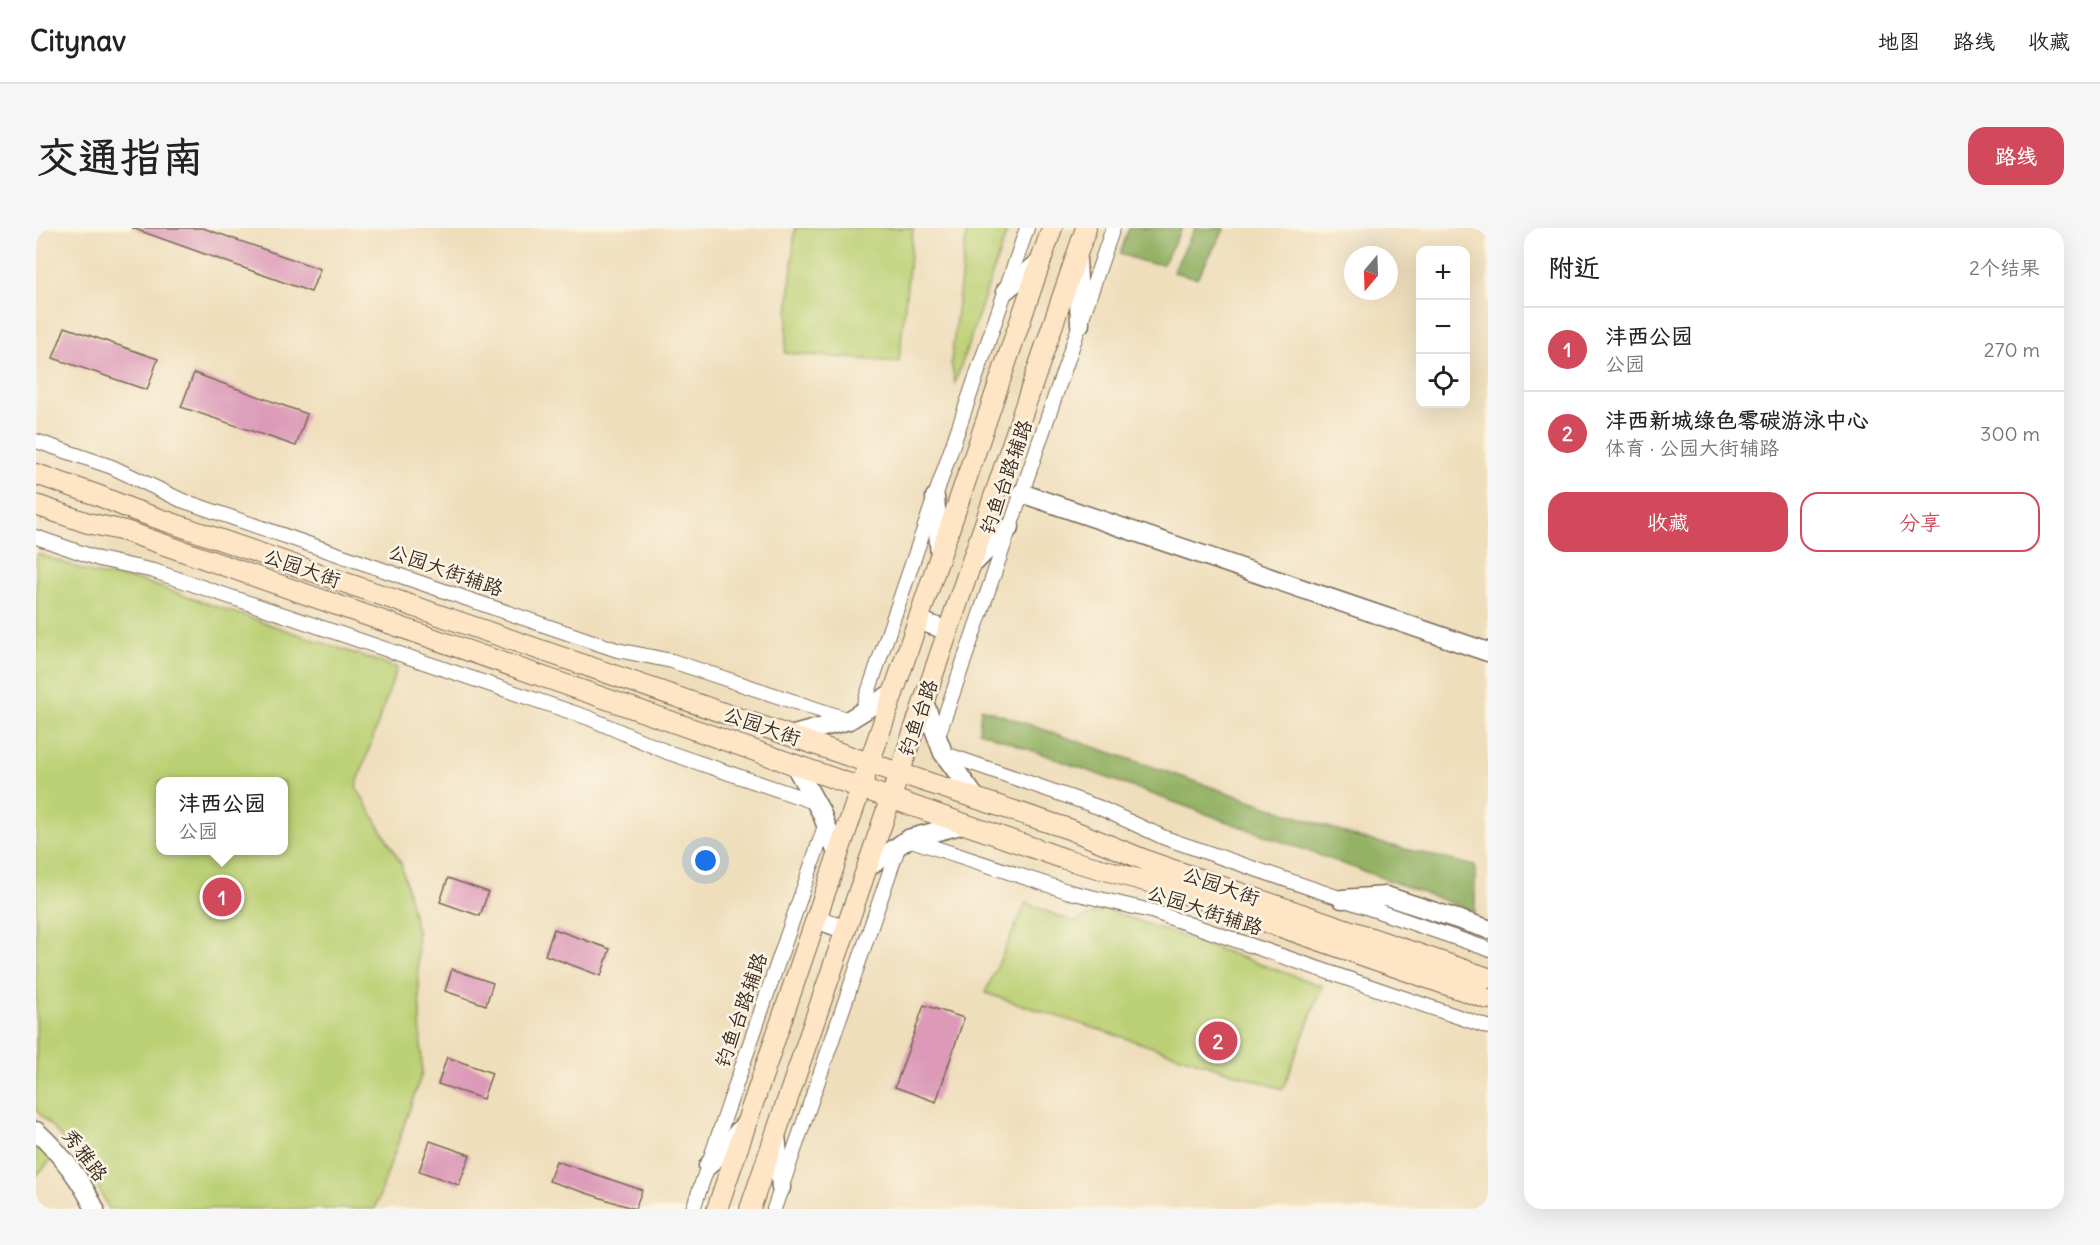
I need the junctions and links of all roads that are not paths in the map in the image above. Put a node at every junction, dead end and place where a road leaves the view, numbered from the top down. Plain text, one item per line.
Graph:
1 (1027, 228) edge
2 (1053, 228) edge
3 (1086, 228) edge
4 (1113, 228) edge
5 (1076, 256) junction
6 (1042, 260) junction
7 (1006, 290) junction
8 (1080, 324) junction
9 (36, 441) edge
10 (36, 474) edge
11 (1021, 493) junction
12 (935, 497) junction
13 (36, 505) edge
14 (1010, 527) junction
15 (36, 537) edge
16 (940, 557) junction
17 (969, 568) junction
18 (918, 620) junction
19 (948, 631) junction
20 (1488, 652) edge
21 (894, 692) junction
22 (924, 702) junction
23 (855, 716) junction
24 (790, 736) junction
25 (940, 746) junction
26 (870, 763) junction
27 (794, 764) junction
28 (900, 772) junction
29 (861, 788) junction
30 (976, 798) junction
31 (891, 799) junction
32 (816, 803) junction
33 (826, 823) junction
34 (964, 824) junction
35 (903, 842) junction
36 (838, 856) junction
37 (867, 868) junction
38 (1342, 899) junction
39 (816, 919) junction
40 (1488, 929) edge
41 (846, 930) junction
42 (1488, 949) edge
43 (1488, 978) edge
44 (1488, 999) edge
45 (1488, 1027) edge
46 (746, 1123) junction
47 (36, 1131) edge
48 (776, 1134) junction
49 (708, 1166) junction
50 (781, 1188) junction
51 (95, 1209) edge
52 (693, 1209) edge
53 (717, 1209) edge
54 (750, 1209) edge
55 (774, 1209) edge

1 - 7 street
2 - 6 main road, 钓鱼台路
3 - 5 main road, 钓鱼台路
4 - 8 street, 钓鱼台路辅路
5 - 8 street
5 - 17 main road, 钓鱼台路
6 - 7 street
6 - 16 main road, 钓鱼台路
7 - 12 street
8 - 11 street, 钓鱼台路辅路
9 - 23 street, 公园大街辅路
10 - 24 main road, 公园大街
11 - 14 street, 钓鱼台路辅路
11 - 20 street
12 - 16 street
12 - 23 street
13 - 27 main road, 公园大街
14 - 17 street
14 - 25 street, 钓鱼台路辅路
15 - 32 street
16 - 18 main road, 钓鱼台路
17 - 19 main road, 钓鱼台路
18 - 19 street
18 - 21 main road, 钓鱼台路
19 - 22 main road, 钓鱼台路
21 - 23 street
21 - 26 main road, 钓鱼台路
22 - 25 street
22 - 28 main road, 钓鱼台路
23 - 24 street
24 - 26 main road, 公园大街
25 - 30 street
25 - 38 street
26 - 28 main road, 公园大街
26 - 29 main road, 钓鱼台路
27 - 29 main road, 公园大街
27 - 32 street
28 - 30 main road, 公园大街
28 - 31 main road, 钓鱼台路
29 - 31 main road, 公园大街
29 - 36 main road, 钓鱼台路
30 - 43 main road, 公园大街
31 - 34 main road, 公园大街
31 - 37 main road, 钓鱼台路
32 - 33 street
33 - 36 street
33 - 49 street, 钓鱼台路辅路
34 - 35 street
34 - 44 main road, 公园大街
35 - 37 street
35 - 45 street, 公园大街辅路
35 - 50 street
36 - 39 main road, 钓鱼台路
37 - 41 main road, 钓鱼台路
38 - 40 street
38 - 42 street
39 - 41 street
39 - 46 main road, 钓鱼台路
41 - 48 main road, 钓鱼台路
46 - 49 street
46 - 53 main road, 钓鱼台路
47 - 51 street, 秀雅路
48 - 50 street
48 - 54 main road, 钓鱼台路
49 - 52 street, 钓鱼台路辅路
50 - 55 street

